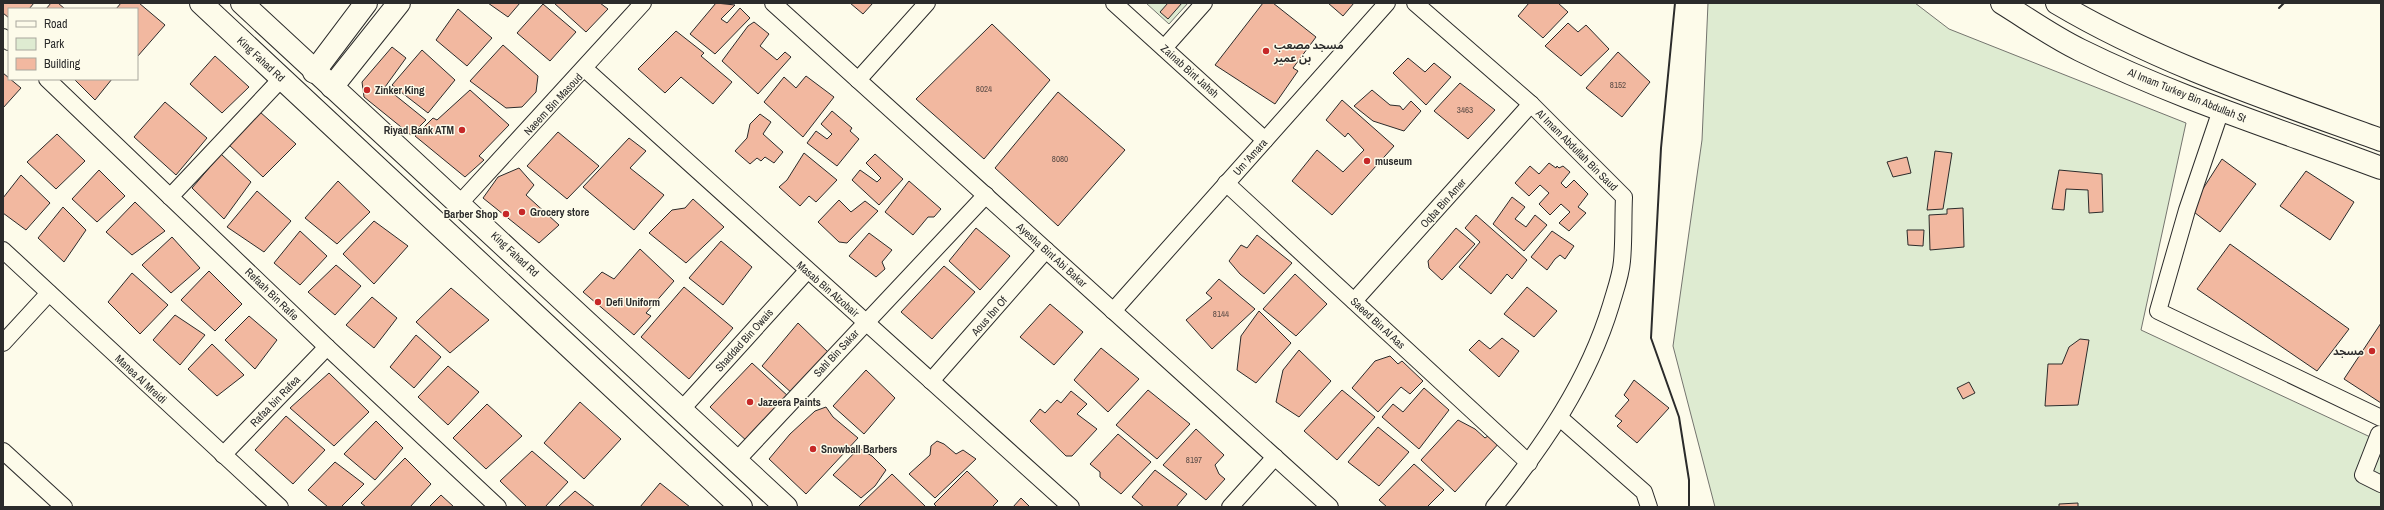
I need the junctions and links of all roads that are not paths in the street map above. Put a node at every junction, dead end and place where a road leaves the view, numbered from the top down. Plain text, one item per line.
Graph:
1 (201, 3) edge
2 (242, 3) edge
3 (366, 3) edge
4 (399, 3) edge
5 (643, 3) edge
6 (773, 3) edge
7 (927, 3) edge
8 (1114, 3) edge
9 (1204, 3) edge
10 (1387, 3) edge
11 (1415, 3) edge
12 (2002, 3) edge
13 (2057, 3) edge
14 (1164, 48) junction
15 (585, 69) junction
16 (314, 72) junction
17 (282, 78) junction
18 (48, 80) edge
19 (858, 80) junction
20 (332, 87) junction
21 (1531, 104) junction
22 (2221, 110) junction
23 (1265, 140) junction
24 (2381, 140) edge
25 (2381, 168) edge
26 (1226, 183) junction
27 (986, 195) junction
28 (170, 197) junction
29 (460, 203) junction
30 (3, 250) edge
31 (1046, 250) junction
32 (807, 271) junction
33 (50, 293) junction
34 (1354, 301) junction
35 (1113, 310) junction
36 (865, 322) junction
37 (3, 343) edge
38 (327, 347) junction
39 (932, 381) junction
40 (682, 409) junction
41 (1560, 418) junction
42 (2381, 418) edge
43 (2381, 435) edge
44 (3, 451) edge
45 (224, 455) junction
46 (1275, 457) junction
47 (737, 460) junction
48 (1529, 463) junction
49 (2381, 484) edge
50 (64, 507) edge
51 (280, 507) edge
52 (498, 507) edge
53 (741, 507) edge
54 (786, 507) edge
55 (1071, 507) edge
56 (1230, 507) edge
57 (1330, 507) edge
58 (1494, 507) edge
59 (1649, 507) edge

1 - 17 street, King Fahad Rd
2 - 16 street, King Fahad Rd
3 - 16 street
4 - 20 street
5 - 15 street, Naeem Bin Masoud
6 - 19 street, Ayesha Bint Abi Bakar
7 - 19 street
8 - 14 street, Zainab Bint Jahsh
9 - 14 street
10 - 23 street, Um 'Amara
11 - 21 street, Al Imam Abdullah Bin Saud
12 - 22 street, Al Imam Turkey Bin Abdullah St
13 - 24 street
14 - 23 street, Zainab Bint Jahsh
15 - 29 street, Naeem Bin Masoud
15 - 32 street, Masab Bin Alzobair
16 - 20 street, King Fahad Rd
17 - 28 street
17 - 53 street, King Fahad Rd
18 - 28 street, Refaah Bin Rafie
19 - 27 street, Ayesha Bint Abi Bakar
20 - 29 street, King Fahad Rd
21 - 34 street, Oqba Bin Amer
21 - 41 street, Al Imam Abdullah Bin Saud
22 - 25 street, Al Imam Turkey Bin Abdullah St
22 - 42 street
23 - 26 street, Um 'Amara
26 - 34 street, Saeed Bin Al Aas
26 - 35 street, Um 'Amara
27 - 31 street, Ayesha Bint Abi Bakar
27 - 36 street, Sahl Bin Sakar
28 - 38 street, Refaah Bin Rafie
29 - 40 street, King Fahad Rd
30 - 33 street, Manea Al Mreidi
31 - 35 street, Ayesha Bint Abi Bakar
31 - 39 street, Aous Ibn Of
32 - 36 street, Masab Bin Alzobair
32 - 40 street, Shaddad Bin Owais
33 - 37 street
33 - 45 street, Manea Al Mreidi
34 - 48 street, Saeed Bin Al Aas
35 - 46 street, Ayesha Bint Abi Bakar
36 - 39 street, Masab Bin Alzobair
36 - 47 street, Sahl Bin Sakar
38 - 45 street, Rafaa bin Rafea
38 - 52 street, Refaah Bin Rafie
39 - 55 street, Masab Bin Alzobair
40 - 47 street, King Fahad Rd
41 - 48 street, Al Imam Abdullah Bin Saud
41 - 59 street
43 - 49 street
44 - 50 street
45 - 51 street, Manea Al Mreidi
46 - 56 street
46 - 57 street, Ayesha Bint Abi Bakar
47 - 54 street, King Fahad Rd
48 - 58 street, Al Imam Abdullah Bin Saud

